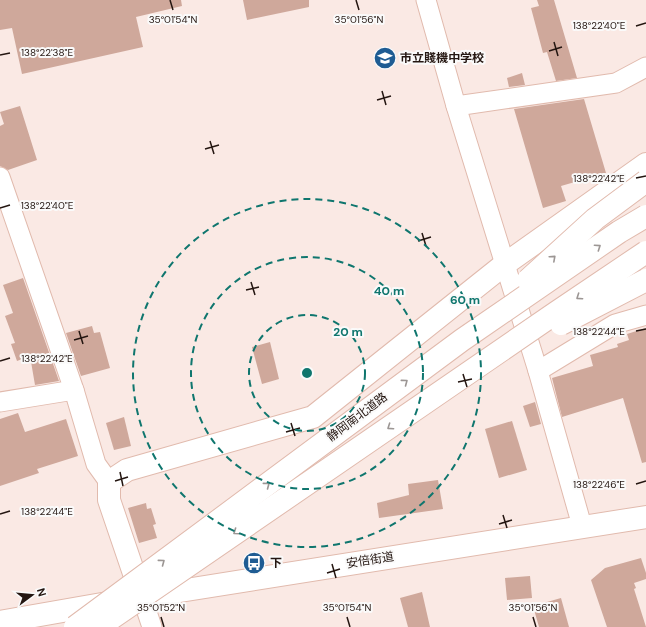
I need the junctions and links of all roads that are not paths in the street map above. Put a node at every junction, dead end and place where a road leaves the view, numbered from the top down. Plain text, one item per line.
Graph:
1 (426, 0) edge
2 (646, 66) edge
3 (456, 106) junction
4 (646, 164) edge
5 (0, 177) edge
6 (646, 181) edge
7 (646, 216) edge
8 (646, 252) edge
9 (505, 264) junction
10 (646, 280) edge
11 (646, 315) edge
12 (462, 340) junction
13 (480, 365) junction
14 (538, 371) junction
15 (74, 390) junction
16 (0, 402) edge
17 (109, 482) junction
18 (646, 517) edge
19 (582, 526) junction
20 (142, 597) junction
21 (0, 622) edge
22 (75, 627) edge
23 (98, 627) edge
24 (152, 627) edge

1 - 3 street
2 - 3 street
3 - 9 street
4 - 9 main road
5 - 15 street
12 -> 6 main road, bridge
12 -> 7 main road, 静岡南北道路, bridge
8 -> 13 main road, 静岡南北道路, bridge
9 - 14 street
9 - 17 main road
10 - 13 main road, bridge
11 - 14 street
22 -> 12 main road, 静岡南北道路, bridge
13 -> 23 main road, 静岡南北道路, bridge
14 - 19 street
15 - 16 street
15 - 17 street
17 - 20 main road
18 - 19 main road, 安倍街道
19 - 20 main road, 安倍街道
20 - 21 main road, 安倍街道
20 - 24 street

